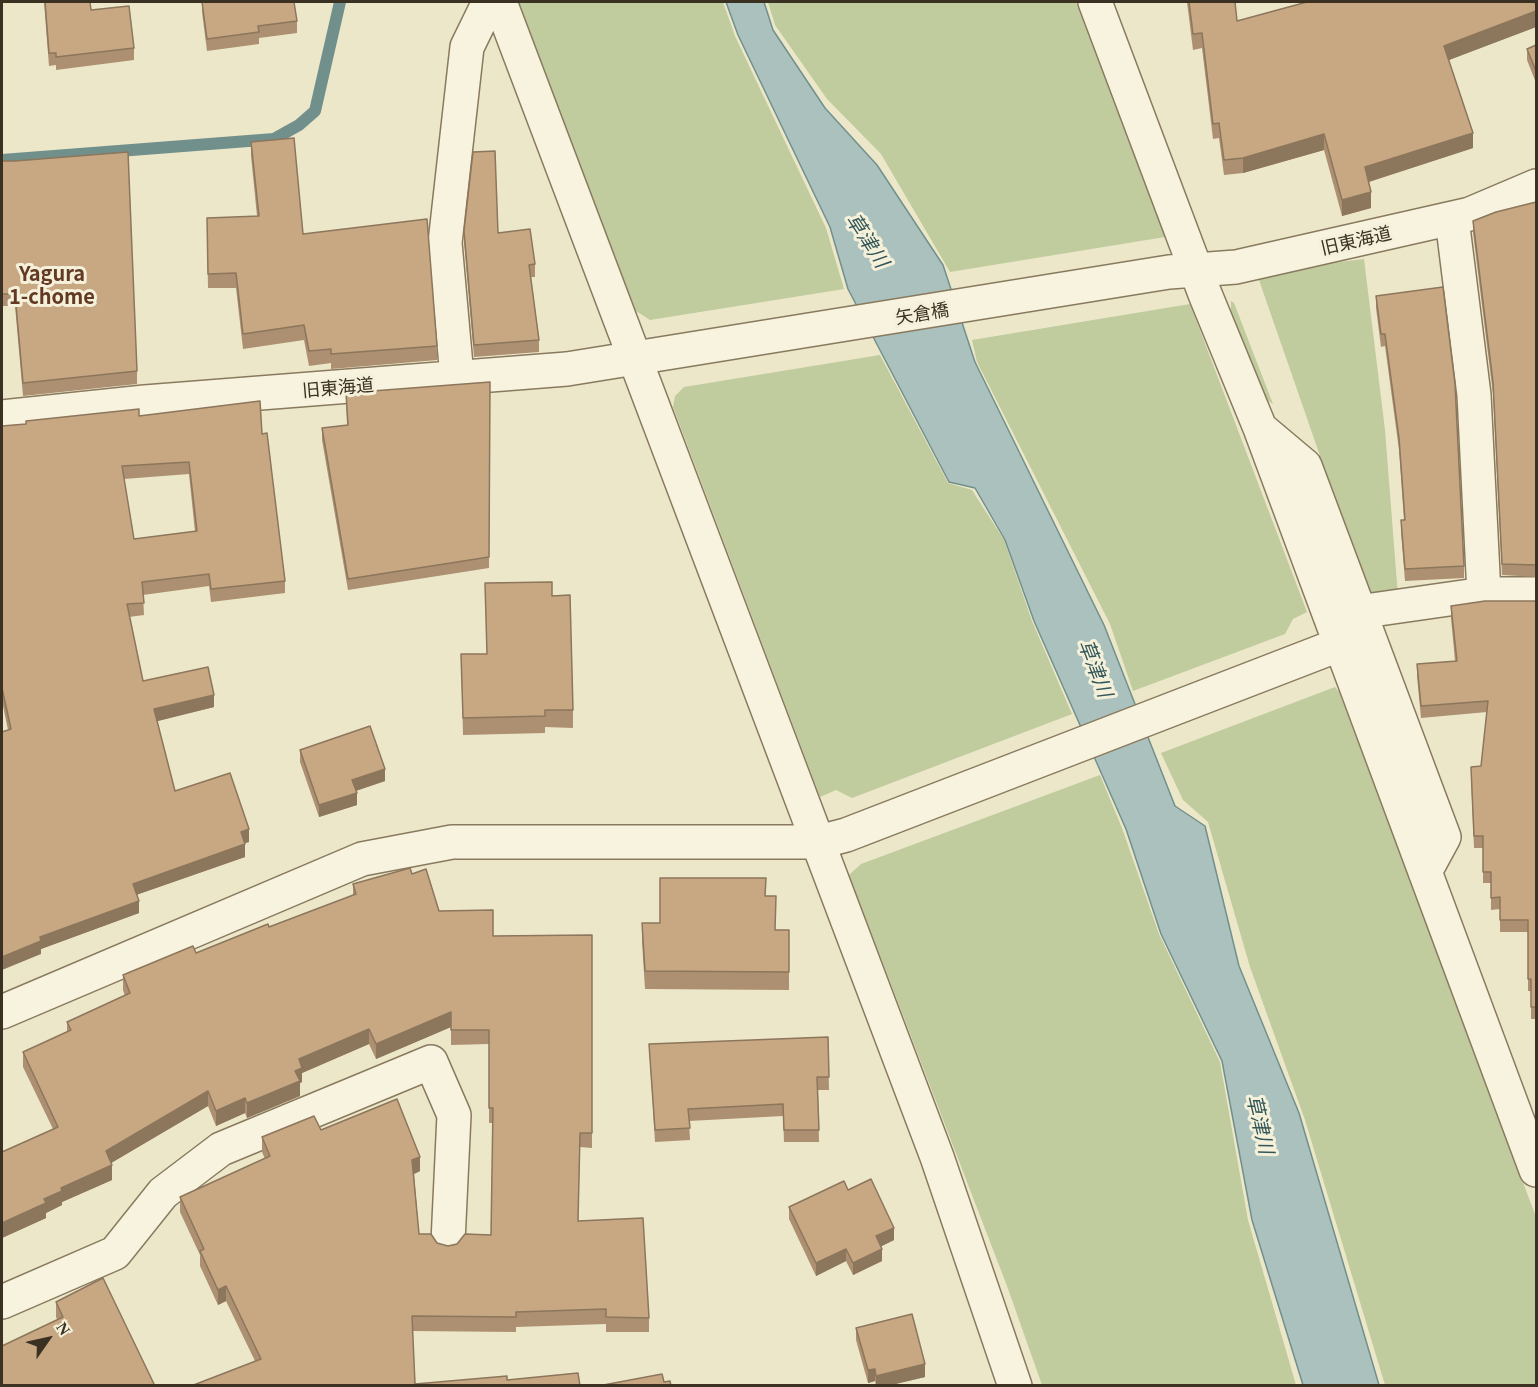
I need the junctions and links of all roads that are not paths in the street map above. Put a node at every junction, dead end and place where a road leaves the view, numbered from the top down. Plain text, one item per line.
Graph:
1 (489, 2) edge
2 (500, 2) edge
3 (1095, 2) edge
4 (1536, 186) edge
5 (1452, 219) junction
6 (1182, 271) junction
7 (675, 352) joint
8 (636, 358) junction
9 (458, 377) junction
10 (2, 417) edge
11 (1260, 428) junction
12 (1484, 594) junction
13 (1536, 594) edge
14 (1358, 612) junction
15 (1341, 644) junction
16 (832, 838) junction
17 (1425, 872) junction
18 (2, 1012) edge
19 (1536, 1170) edge
20 (448, 1242) dead end
21 (2, 1302) edge
22 (1016, 1386) edge

1 - 9 street
2 - 8 street
3 - 6 street
4 - 5 street, 旧東海道
5 - 6 street, 旧東海道
5 - 12 street
6 - 7 street, 矢倉橋
6 - 11 street
7 - 8 street, 旧東海道
8 - 9 street, 旧東海道
8 - 16 street
9 - 10 street, 旧東海道
11 - 14 street
11 - 15 street
12 - 13 street
12 - 14 street
14 - 17 street
15 - 16 street
15 - 17 street
16 - 18 street
16 - 22 street
17 - 19 street
20 - 21 street

